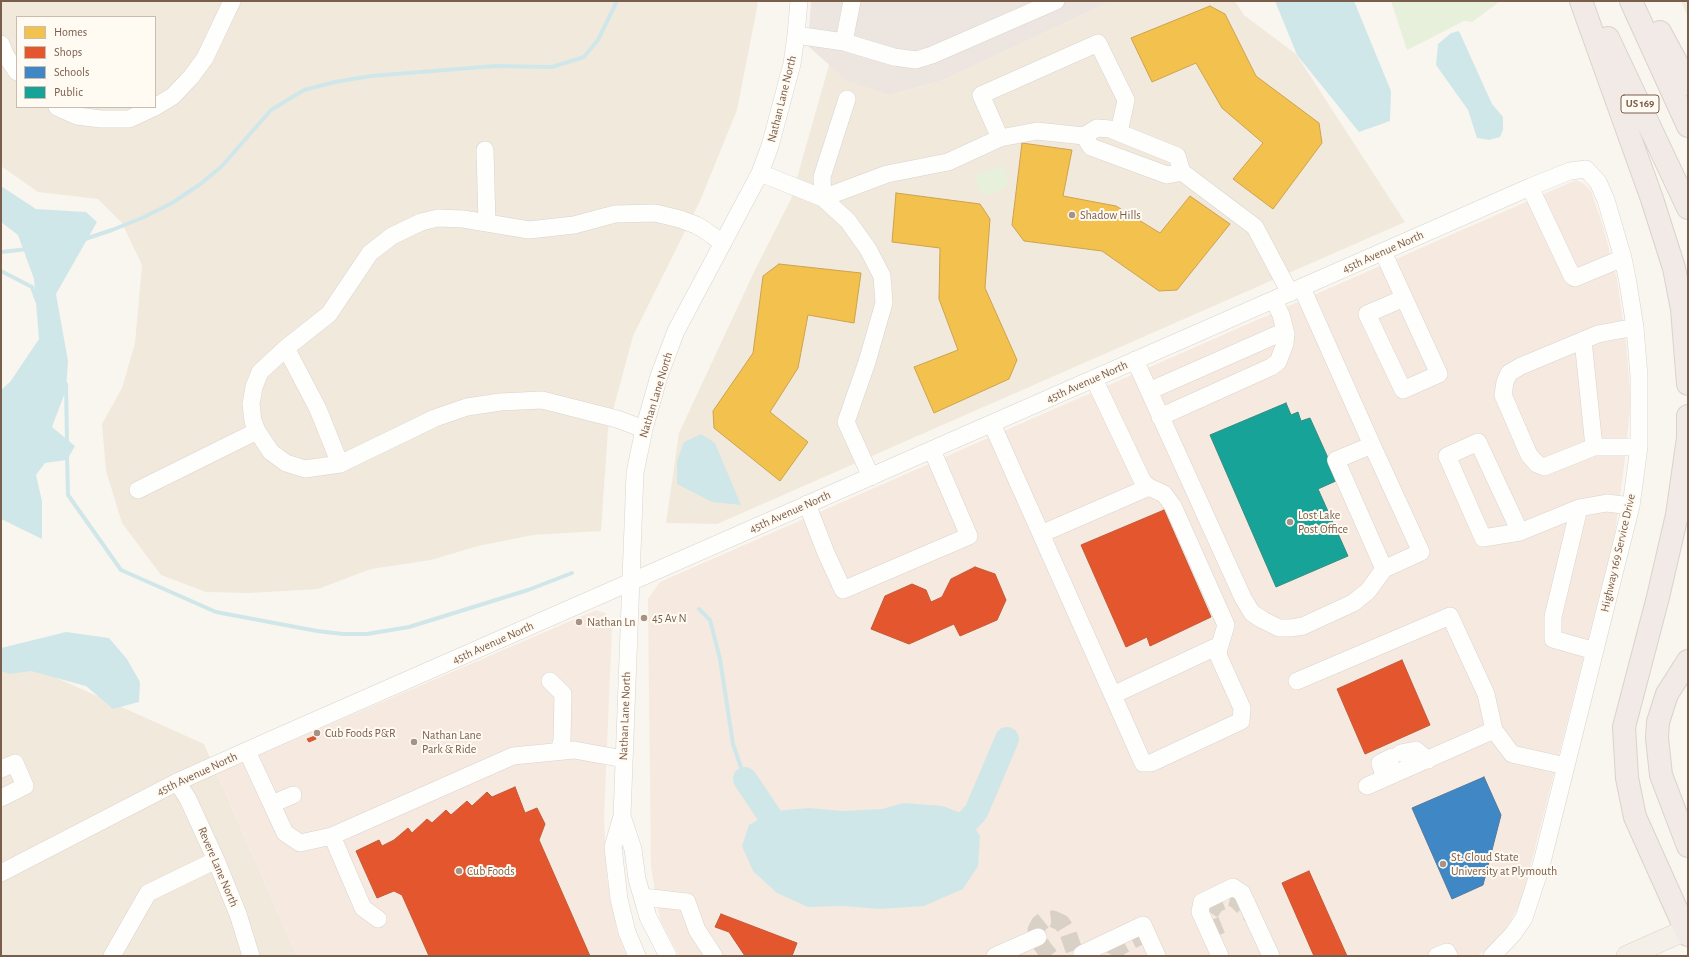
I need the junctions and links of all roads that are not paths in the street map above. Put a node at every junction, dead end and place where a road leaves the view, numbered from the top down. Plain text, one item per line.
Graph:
1 (232, 1) edge
2 (799, 1) edge
3 (852, 1) edge
4 (1056, 1) edge
5 (1581, 1) edge
6 (1591, 1) edge
7 (1632, 1) edge
8 (1644, 1) edge
9 (796, 35) junction
10 (844, 42) junction
11 (1, 44) edge
12 (16, 71) edge
13 (1688, 84) edge
14 (847, 99) dead end
15 (156, 106) edge
16 (59, 108) edge
17 (153, 108) edge
18 (1688, 126) edge
19 (1119, 132) junction
20 (1084, 136) junction
21 (1000, 138) junction
22 (485, 150) dead end
23 (1586, 169) joint
24 (1182, 172) junction
25 (760, 173) junction
26 (1530, 187) junction
27 (824, 198) junction
28 (1688, 208) edge
29 (487, 223) junction
30 (724, 243) junction
31 (1383, 252) junction
32 (1623, 258) junction
33 (1296, 291) junction
34 (1404, 298) junction
35 (1274, 300) junction
36 (1635, 327) junction
37 (1285, 331) junction
38 (1584, 340) junction
39 (286, 348) junction
40 (1135, 360) junction
41 (1094, 379) junction
42 (1688, 384) edge
43 (1149, 391) junction
44 (1688, 416) edge
45 (1160, 417) junction
46 (992, 424) junction
47 (644, 429) junction
48 (257, 431) junction
49 (1372, 445) junction
50 (1594, 446) junction
51 (1639, 447) junction
52 (932, 450) junction
53 (340, 464) junction
54 (871, 477) junction
55 (1149, 487) junction
56 (138, 490) dead end
57 (807, 504) junction
58 (1631, 506) junction
59 (1579, 508) junction
60 (1520, 532) junction
61 (1041, 534) junction
62 (1384, 569) junction
63 (630, 583) junction
64 (1220, 645) junction
65 (1595, 651) junction
66 (1688, 661) edge
67 (550, 681) dead end
68 (1297, 681) dead end
69 (1113, 695) junction
70 (1494, 730) junction
71 (247, 751) junction
72 (559, 751) junction
73 (624, 759) junction
74 (1428, 760) junction
75 (1566, 766) junction
76 (1, 769) edge
77 (1386, 778) junction
78 (177, 782) junction
79 (1367, 786) dead end
80 (293, 795) dead end
81 (1, 798) edge
82 (272, 804) junction
83 (622, 816) junction
84 (332, 836) junction
85 (1688, 846) edge
86 (216, 860) junction
87 (1, 873) edge
88 (642, 897) junction
89 (378, 919) dead end
90 (1687, 931) edge
91 (1038, 937) dead end
92 (1116, 938) junction
93 (1083, 955) edge
94 (112, 956) edge
95 (251, 956) edge
96 (637, 956) edge
97 (668, 956) edge
98 (714, 956) edge
99 (995, 956) edge
100 (1108, 956) edge
101 (1157, 956) edge
102 (1220, 956) edge
103 (1271, 956) edge
104 (1437, 956) edge
105 (1448, 956) edge
106 (1492, 956) edge
107 (1628, 956) edge

1 - 15 street
2 - 9 street, Nathan Lane North
3 - 10 street
4 - 10 street
5 - 42 highway
6 - 28 highway, US 169
7 - 18 highway, US 169
8 - 13 highway
9 - 10 street
9 - 25 street, Nathan Lane North
11 - 12 street
14 - 27 street
16 - 17 street
19 - 20 street
19 - 21 street
19 - 24 street
20 - 21 street
20 - 24 street
21 - 27 street
22 - 29 street
23 - 26 street, 45th Avenue North
23 - 32 street, Highway 169 Service Drive
24 - 33 street
25 - 27 street
25 - 30 street, Nathan Lane North
26 - 31 street, 45th Avenue North
26 - 32 street
27 - 54 street
29 - 30 street
29 - 39 street
30 - 47 street, Nathan Lane North
31 - 33 street, 45th Avenue North
31 - 34 street
32 - 36 street, Highway 169 Service Drive
33 - 35 street, 45th Avenue North
33 - 49 street
34 - 34 street
35 - 37 street
35 - 40 street, 45th Avenue North
36 - 38 street
36 - 51 street, Highway 169 Service Drive
37 - 43 street
37 - 45 street
38 - 50 street
38 - 50 street
39 - 48 street
39 - 53 street
40 - 41 street, 45th Avenue North
40 - 43 street
41 - 46 street, 45th Avenue North
41 - 55 street
43 - 45 street
44 - 90 highway
45 - 62 street
46 - 52 street, 45th Avenue North
46 - 61 street
47 - 53 street
47 - 63 street, Nathan Lane North
48 - 53 street
48 - 56 street
49 - 62 street
49 - 62 street
50 - 51 street
51 - 58 street, Highway 169 Service Drive
52 - 54 street, 45th Avenue North
52 - 57 street
54 - 57 street, 45th Avenue North
55 - 61 street
55 - 64 street
57 - 63 street, 45th Avenue North
58 - 59 street
58 - 65 street, Highway 169 Service Drive
59 - 60 street
59 - 65 street
60 - 60 street
61 - 69 street
63 - 71 street, 45th Avenue North
63 - 73 street, Nathan Lane North
64 - 69 street
64 - 69 street
65 - 75 street, Highway 169 Service Drive
66 - 85 highway
67 - 72 street
68 - 70 street
70 - 74 street
70 - 75 street
71 - 78 street, 45th Avenue North
71 - 82 street
72 - 73 street
72 - 84 street
73 - 83 street, Nathan Lane North
74 - 77 street
74 - 77 street
75 - 106 street, Highway 169 Service Drive
76 - 81 street
77 - 79 street
78 - 86 street, Revere Lane North
78 - 87 street, 45th Avenue North
80 - 82 street
82 - 84 street
83 - 88 street, Nathan Lane North
83 - 96 street, Nathan Lane North
84 - 89 street
86 - 94 street
86 - 95 street, Revere Lane North
88 - 97 street, Nathan Lane North
88 - 98 street
90 - 107 main road
91 - 99 street
92 - 93 street
92 - 100 street
92 - 101 street
102 - 103 street
104 - 105 street

